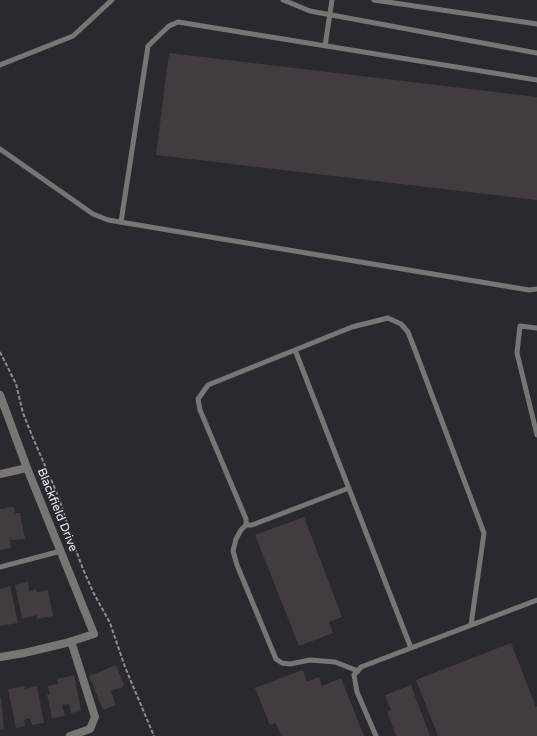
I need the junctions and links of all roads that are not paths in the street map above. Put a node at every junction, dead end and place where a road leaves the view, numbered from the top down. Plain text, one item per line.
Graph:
1 (112, 0) edge
2 (283, 0) edge
3 (332, 0) edge
4 (374, 0) edge
5 (330, 15) junction
6 (537, 24) edge
7 (325, 46) junction
8 (537, 53) edge
9 (0, 65) edge
10 (537, 80) edge
11 (0, 149) edge
12 (121, 222) junction
13 (537, 289) edge
14 (537, 328) edge
15 (295, 350) junction
16 (0, 395) edge
17 (537, 435) edge
18 (27, 468) junction
19 (0, 474) edge
20 (349, 488) junction
21 (246, 525) junction
22 (61, 551) junction
23 (0, 567) edge
24 (537, 600) edge
25 (471, 625) junction
26 (71, 641) junction
27 (411, 648) junction
28 (0, 657) edge
29 (358, 671) junction
30 (70, 736) edge
31 (376, 736) edge

1 - 9 lane
2 - 5 lane
3 - 5 lane
4 - 6 lane
5 - 7 lane
5 - 8 lane
7 - 10 lane
7 - 12 lane
11 - 12 lane
12 - 13 lane
14 - 17 lane
15 - 20 lane
15 - 21 lane
15 - 25 lane
16 - 18 street, Blackfield Drive
18 - 19 street
18 - 22 street, Blackfield Drive
20 - 21 lane
20 - 27 lane
21 - 29 lane
22 - 23 lane
22 - 26 street, Blackfield Drive
24 - 25 lane
25 - 27 lane
26 - 28 street
26 - 30 street
27 - 29 lane
29 - 31 lane

